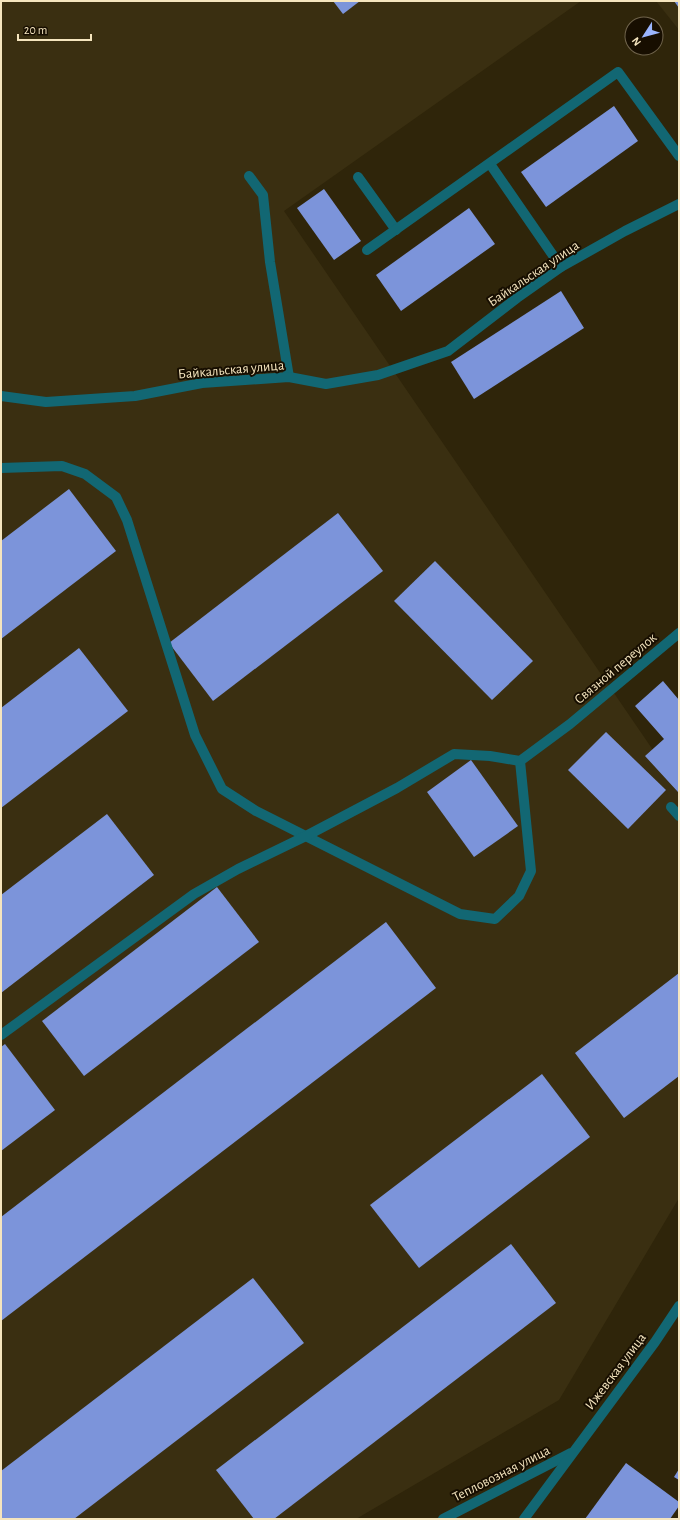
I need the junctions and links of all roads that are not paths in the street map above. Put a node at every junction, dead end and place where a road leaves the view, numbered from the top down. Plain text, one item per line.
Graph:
1 (679, 156) edge
2 (490, 164) junction
3 (249, 176) dead end
4 (358, 177) dead end
5 (679, 204) edge
6 (396, 230) junction
7 (367, 250) dead end
8 (561, 267) junction
9 (289, 377) junction
10 (1, 396) edge
11 (1, 468) edge
12 (679, 633) edge
13 (520, 761) junction
14 (671, 807) dead end
15 (679, 816) edge
16 (306, 836) junction
17 (1, 1035) edge
18 (679, 1306) edge
19 (573, 1452) junction
20 (443, 1519) edge
21 (524, 1519) edge

1 - 2 street
2 - 6 street
2 - 8 street
3 - 9 street
4 - 6 street
5 - 8 street, Байкальская улица
6 - 7 street
8 - 9 street, Байкальская улица
9 - 10 street, Байкальская улица
11 - 16 street
12 - 13 street, Связной переулок
13 - 16 street
13 - 16 street
14 - 15 street
16 - 17 street
18 - 19 street, Ижевская улица
19 - 20 street, Тепловозная улица
19 - 21 street, Ижевская улица

